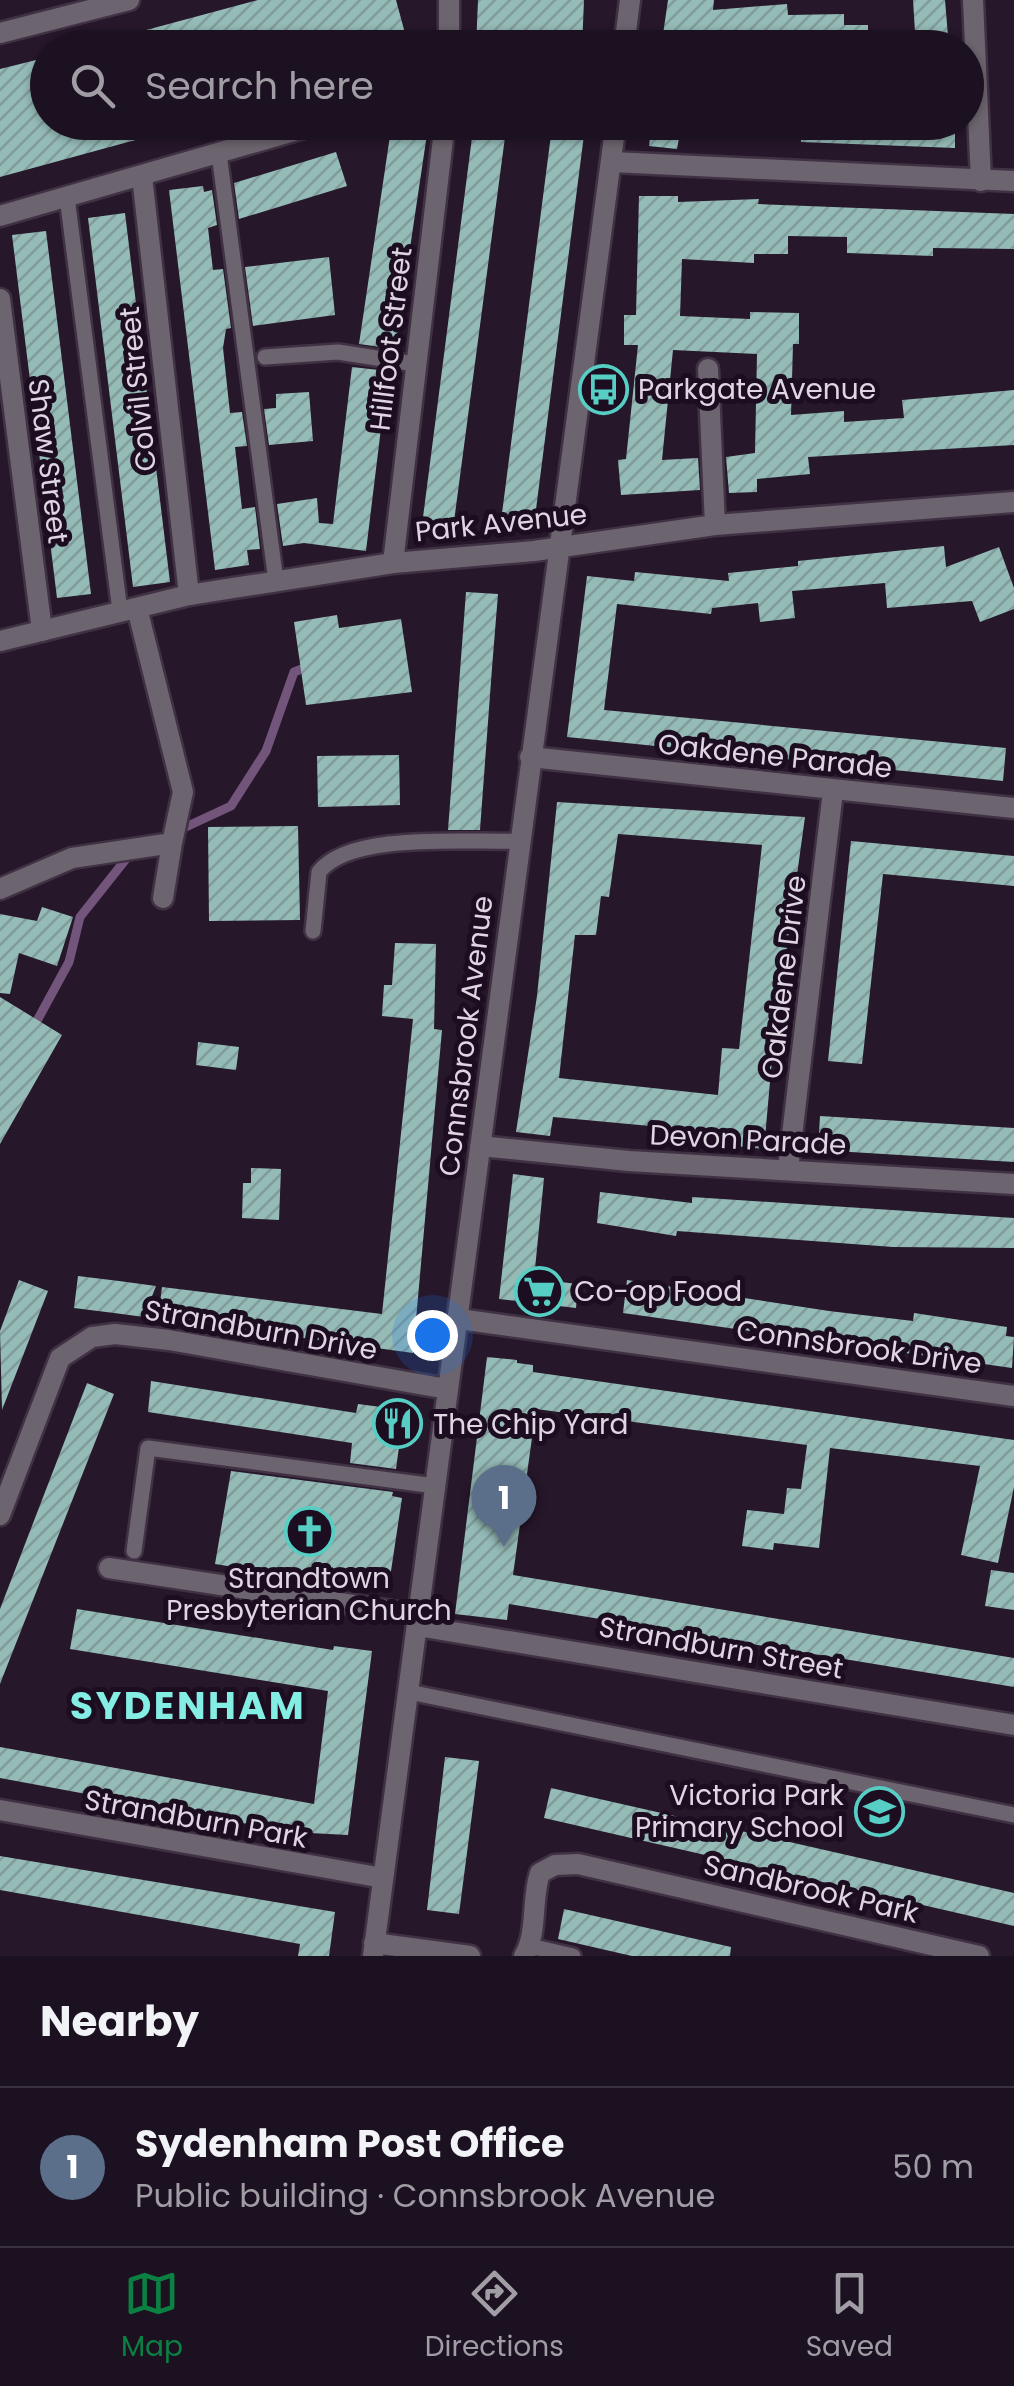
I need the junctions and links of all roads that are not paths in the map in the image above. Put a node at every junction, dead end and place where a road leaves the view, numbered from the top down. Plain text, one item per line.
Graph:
1 (129, 0) edge
2 (449, 0) edge
3 (630, 0) edge
4 (973, 0) edge
5 (449, 30) edge
6 (626, 30) edge
7 (974, 30) edge
8 (0, 33) edge
9 (265, 140) edge
10 (443, 140) edge
11 (614, 140) edge
12 (979, 140) edge
13 (219, 154) junction
14 (612, 162) junction
15 (142, 176) junction
16 (981, 181) junction
17 (1014, 181) edge
18 (67, 197) junction
19 (0, 216) edge
20 (0, 299) edge
21 (265, 357) dead end
22 (416, 364) junction
23 (708, 369) dead end
24 (1014, 502) edge
25 (716, 524) junction
26 (560, 547) junction
27 (392, 562) junction
28 (276, 582) junction
29 (189, 595) junction
30 (128, 610) junction
31 (42, 631) junction
32 (0, 641) edge
33 (530, 757) junction
34 (833, 790) junction
35 (1014, 808) edge
36 (519, 841) junction
37 (172, 842) junction
38 (0, 889) edge
39 (164, 898) dead end
40 (313, 930) dead end
41 (480, 1146) junction
42 (788, 1169) junction
43 (1014, 1184) edge
44 (459, 1319) junction
45 (447, 1389) junction
46 (1014, 1396) edge
47 (435, 1486) junction
48 (0, 1515) edge
49 (134, 1551) dead end
50 (110, 1568) dead end
51 (418, 1620) junction
52 (410, 1692) junction
53 (1014, 1725) edge
54 (0, 1810) edge
55 (1014, 1815) edge
56 (382, 1878) junction
57 (373, 1949) edge
58 (527, 1951) edge
59 (470, 1956) edge
60 (572, 1956) edge
61 (979, 1956) edge

1 - 8 street
2 - 5 street
3 - 6 street
4 - 7 street
9 - 13 street
10 - 22 street, Hillfoot Street
11 - 14 street, Connsbrook Avenue
12 - 16 street
13 - 15 street
13 - 28 lane
14 - 16 street
14 - 26 street, Connsbrook Avenue
15 - 18 street
15 - 29 street, Colvil Street
16 - 17 street
18 - 19 street
18 - 30 lane
20 - 31 street, Shaw Street
21 - 22 lane
22 - 27 street, Hillfoot Street
23 - 25 street
24 - 25 street, Park Avenue
25 - 26 street, Park Avenue
26 - 27 street, Park Avenue
26 - 33 street, Connsbrook Avenue
27 - 28 street, Park Avenue
28 - 29 street, Park Avenue
29 - 30 street, Park Avenue
30 - 31 street, Park Avenue
30 - 37 street
31 - 32 street, Park Avenue
33 - 34 street, Oakdene Parade
33 - 36 street, Connsbrook Avenue
34 - 35 street, Oakdene Parade
34 - 42 street, Oakdene Drive
36 - 40 lane
36 - 41 street, Connsbrook Avenue
37 - 38 street
37 - 39 street
41 - 42 street, Devon Parade
41 - 44 street, Connsbrook Avenue
42 - 43 street, Devon Parade
44 - 45 street, Connsbrook Avenue
44 - 46 street, Connsbrook Drive
45 - 47 street, Connsbrook Avenue
45 - 48 street, Strandburn Drive
47 - 49 lane
47 - 51 street, Connsbrook Avenue
50 - 51 street, Strandburn Street
51 - 52 street, Connsbrook Avenue
51 - 53 street, Strandburn Street
52 - 55 lane
52 - 56 street, Connsbrook Avenue
54 - 56 street, Strandburn Park
56 - 57 street, Connsbrook Avenue
57 - 59 street
58 - 60 lane
58 - 61 street, Sandbrook Park

